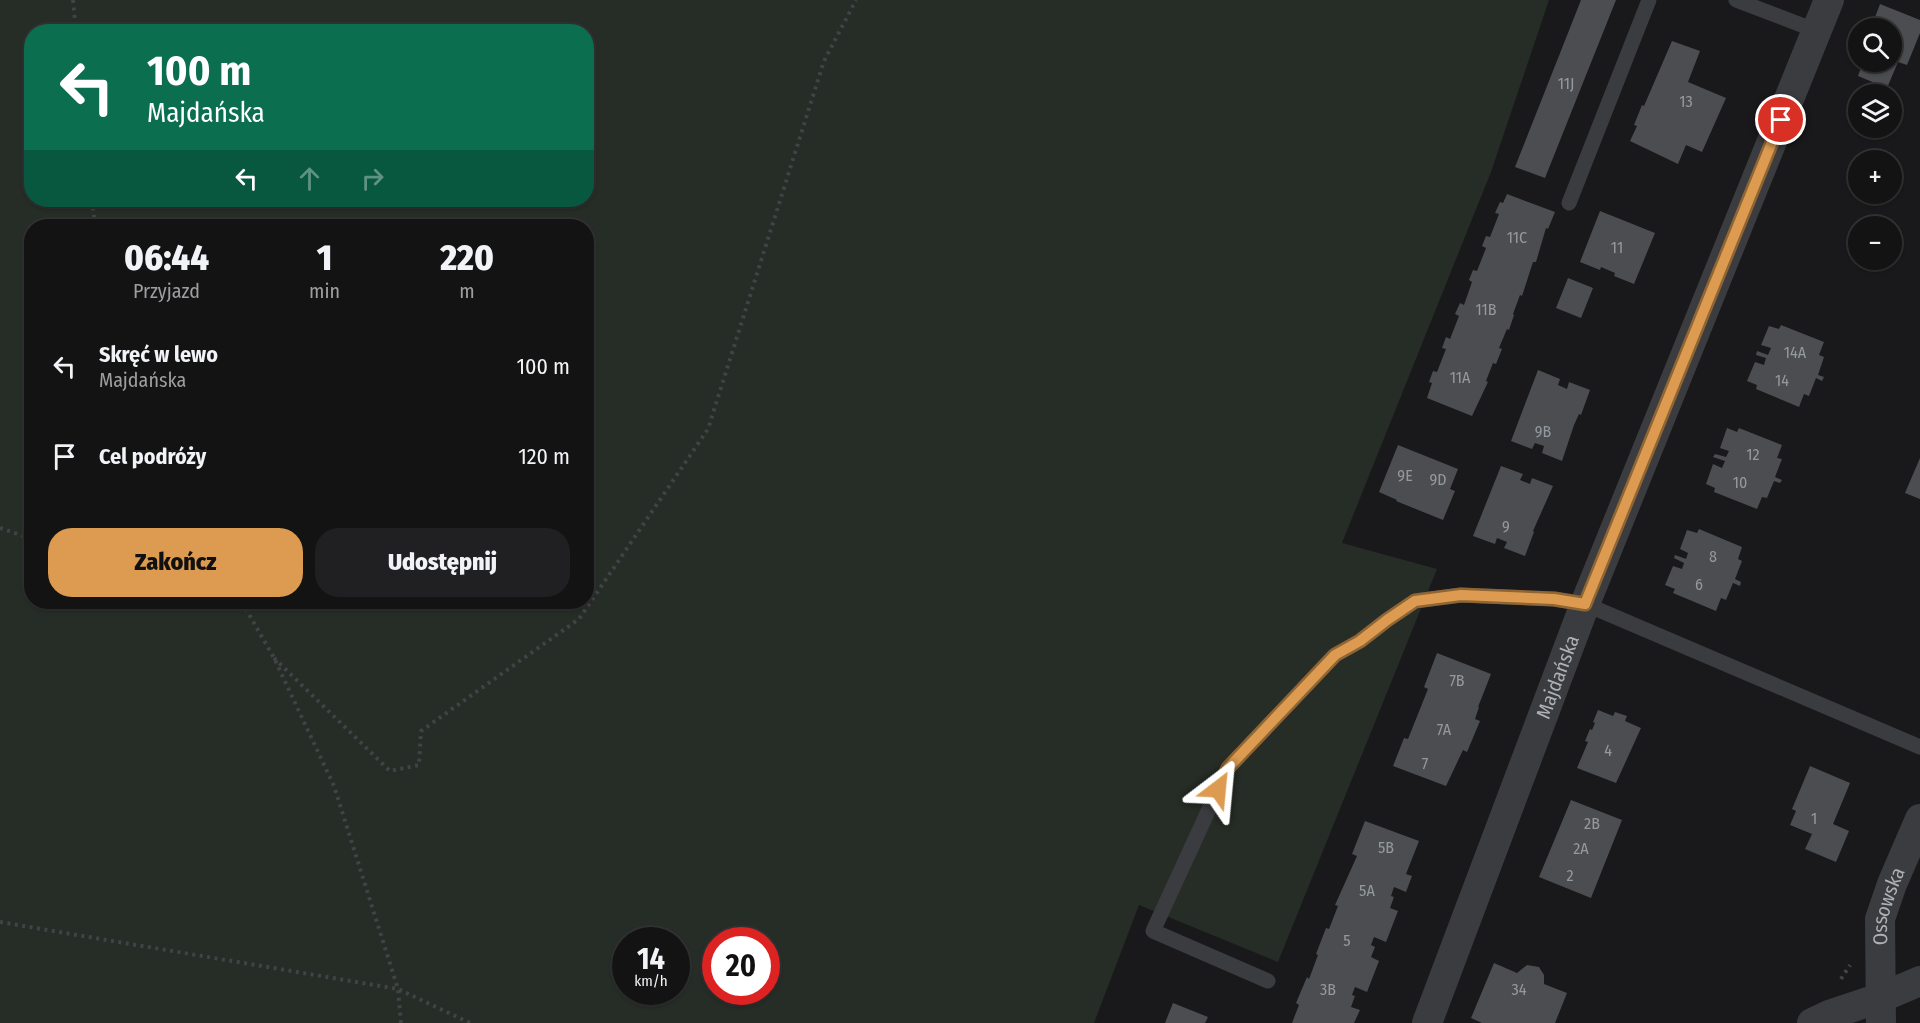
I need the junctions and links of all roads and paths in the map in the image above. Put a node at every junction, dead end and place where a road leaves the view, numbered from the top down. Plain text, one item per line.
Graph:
1 (73, 0) edge
2 (856, 0) edge
3 (1649, 0) edge
4 (1736, 0) edge
5 (1829, 0) edge
6 (75, 24) edge
7 (1817, 32) junction
8 (1569, 203) dead end
9 (0, 528) edge
10 (24, 536) edge
11 (594, 597) edge
12 (1585, 604) junction
13 (246, 609) edge
14 (586, 609) edge
15 (274, 658) junction
16 (1920, 747) edge
17 (1920, 819) edge
18 (0, 922) edge
19 (1268, 981) dead end
20 (1920, 981) edge
21 (398, 989) junction
22 (1881, 1011) edge
23 (401, 1023) edge
24 (470, 1023) edge
25 (1427, 1023) edge
26 (1812, 1023) edge

1 - 6 path
2 - 11 path
3 - 8 lane
4 - 7 lane
5 - 7 street, Majdańska
7 - 12 street, Majdańska
9 - 10 path
12 - 16 lane
12 - 19 lane
12 - 25 street, Majdańska
13 - 15 path
14 - 15 path
15 - 21 path
17 - 22 street, Ossowska
18 - 21 path
20 - 22 street
21 - 23 path
21 - 24 path
22 - 26 street

